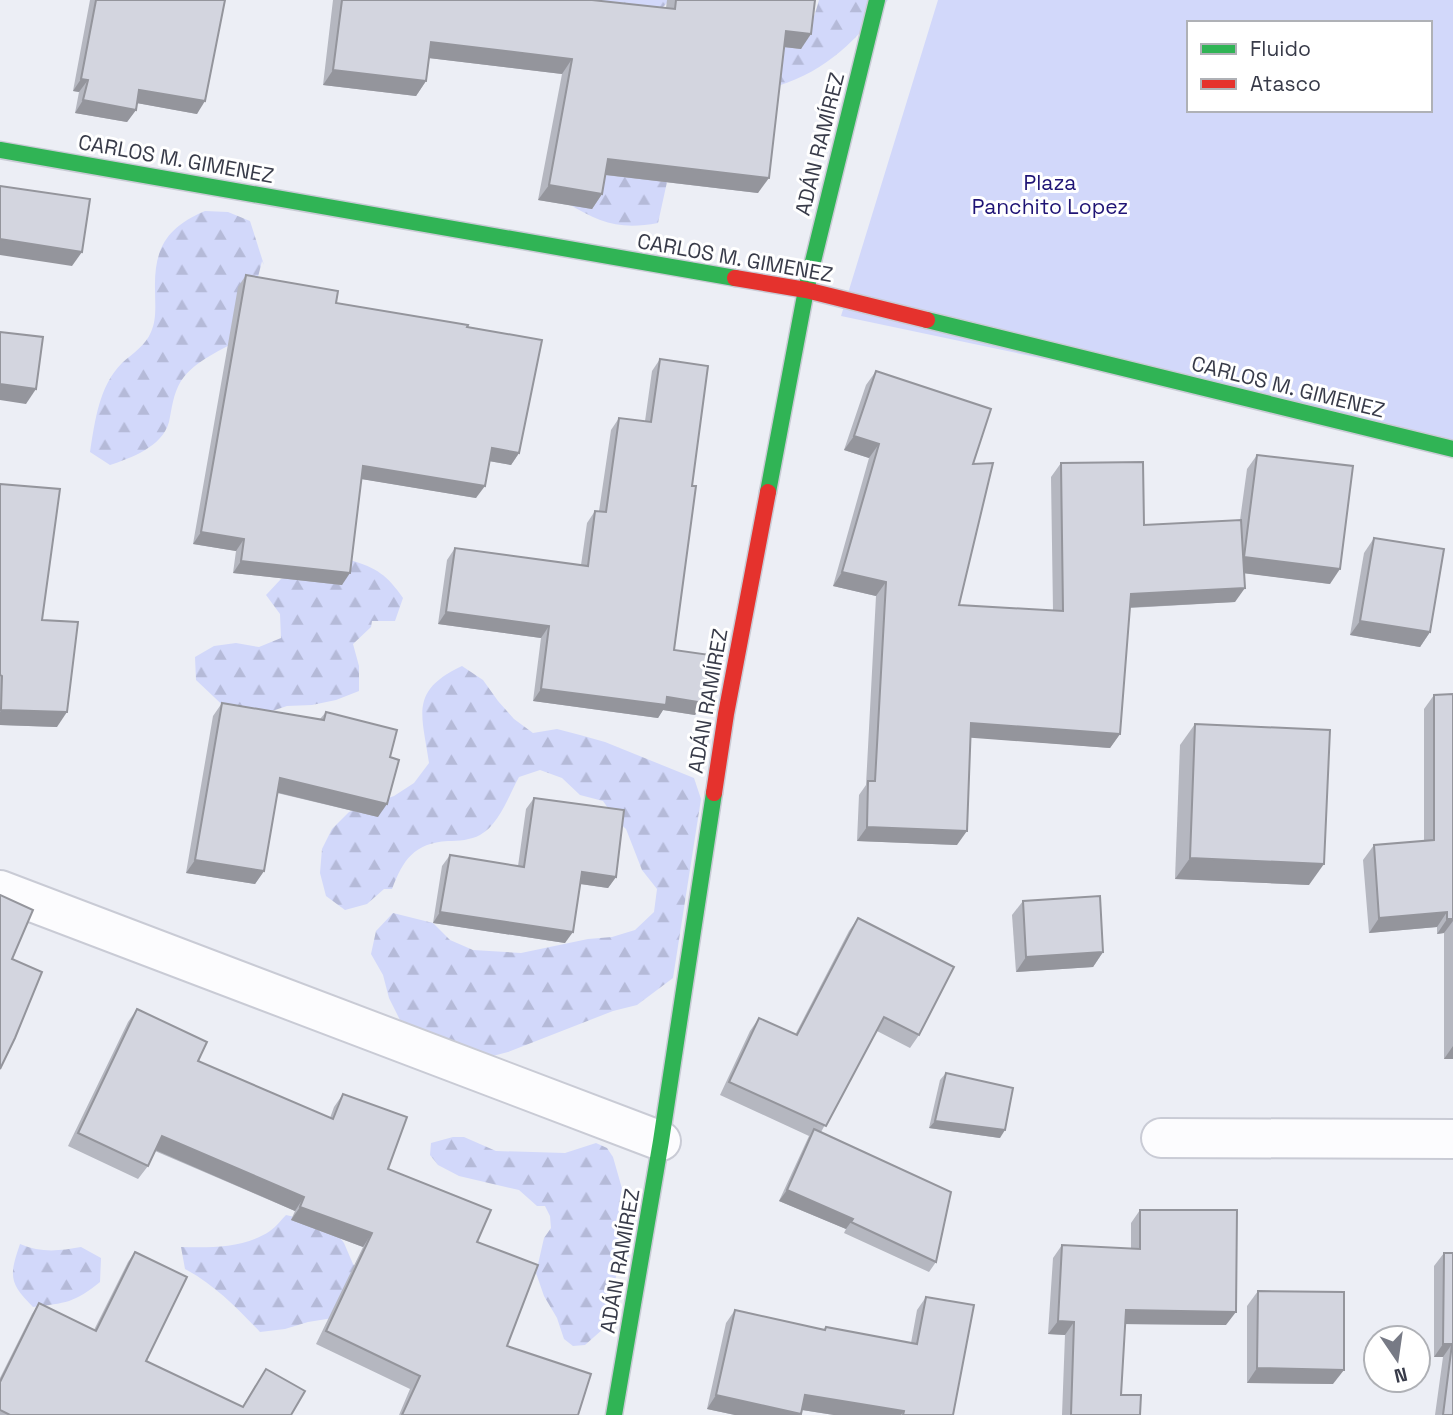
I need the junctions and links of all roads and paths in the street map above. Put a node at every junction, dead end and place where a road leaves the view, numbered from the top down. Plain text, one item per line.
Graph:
1 (877, 0) edge
2 (0, 150) edge
3 (806, 290) junction
4 (1453, 449) edge
5 (0, 890) edge
6 (1161, 1138) dead end
7 (1453, 1139) edge
8 (662, 1141) junction
9 (614, 1415) edge

1 - 3 street, ADÁN RAMÍREZ
2 - 3 street, CARLOS M. GIMENEZ
3 - 4 street, CARLOS M. GIMENEZ
3 - 8 street, ADÁN RAMÍREZ
5 - 8 street
6 - 7 street
8 - 9 street, ADÁN RAMÍREZ

